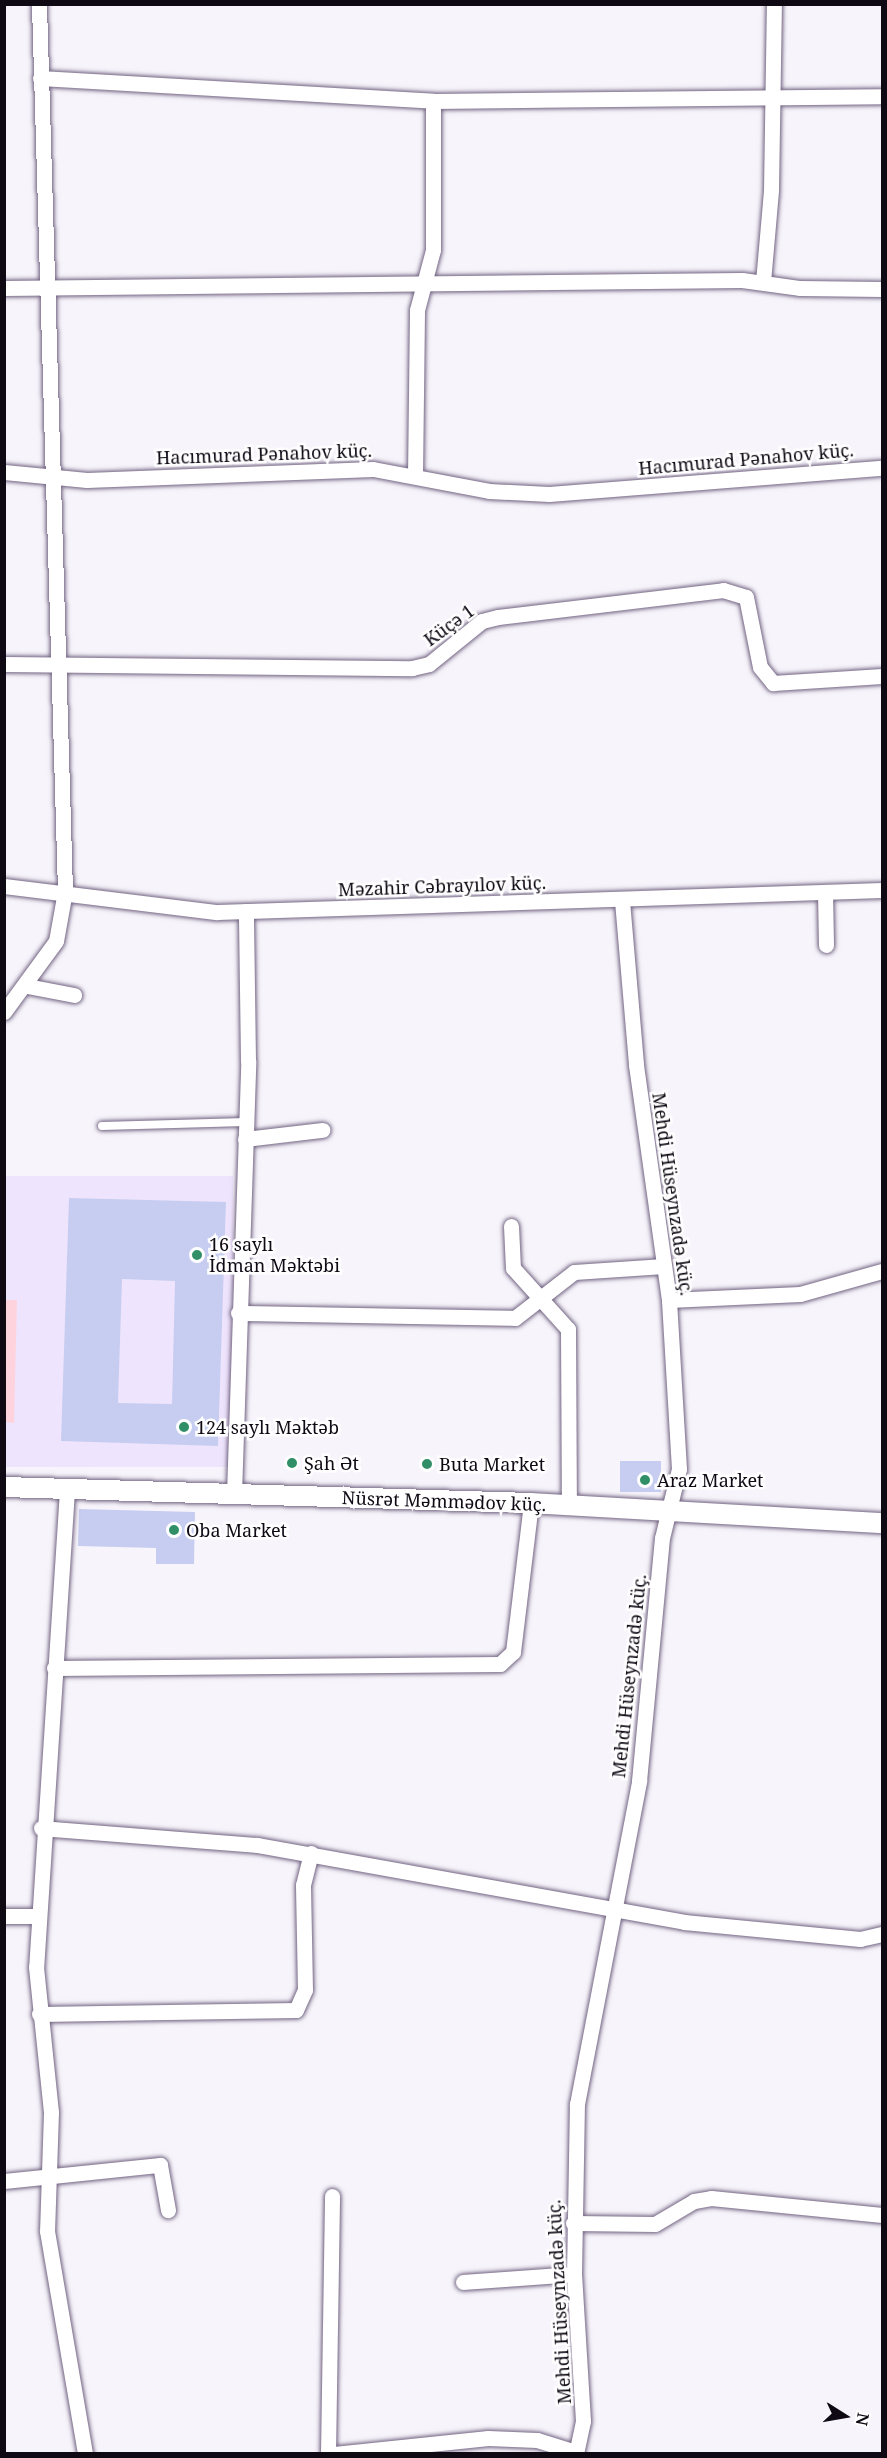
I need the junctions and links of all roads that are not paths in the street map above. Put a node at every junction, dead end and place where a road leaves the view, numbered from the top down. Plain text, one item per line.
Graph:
1 (39, 4) edge
2 (774, 4) edge
3 (40, 78) junction
4 (772, 95) junction
5 (882, 96) edge
6 (433, 101) junction
7 (763, 282) junction
8 (424, 286) junction
9 (4, 288) edge
10 (46, 289) junction
11 (882, 289) edge
12 (882, 468) edge
13 (4, 472) edge
14 (52, 476) junction
15 (415, 476) junction
16 (57, 663) junction
17 (4, 664) edge
18 (882, 676) edge
19 (4, 886) edge
20 (882, 890) edge
21 (65, 891) junction
22 (825, 892) junction
23 (622, 901) junction
24 (246, 911) junction
25 (826, 945) dead end
26 (27, 986) junction
27 (74, 995) dead end
28 (4, 1012) edge
29 (246, 1122) junction
30 (102, 1126) dead end
31 (322, 1130) dead end
32 (245, 1138) junction
33 (511, 1226) dead end
34 (664, 1266) junction
35 (882, 1271) edge
36 (542, 1297) junction
37 (669, 1300) junction
38 (238, 1313) junction
39 (4, 1487) edge
40 (67, 1490) junction
41 (234, 1494) junction
42 (531, 1503) junction
43 (569, 1505) junction
44 (668, 1513) junction
45 (882, 1522) edge
46 (54, 1668) junction
47 (41, 1828) junction
48 (311, 1853) junction
49 (615, 1912) junction
50 (4, 1916) edge
51 (36, 1916) junction
52 (882, 1934) edge
53 (39, 2014) junction
54 (47, 2176) junction
55 (4, 2181) edge
56 (332, 2196) dead end
57 (168, 2210) dead end
58 (882, 2215) edge
59 (573, 2223) junction
60 (574, 2274) junction
61 (463, 2282) dead end
62 (576, 2453) edge
63 (85, 2454) edge
64 (328, 2454) edge
65 (334, 2454) edge

1 - 3 street
2 - 4 street
3 - 6 street
3 - 10 street
4 - 5 street
4 - 6 street
4 - 7 street
6 - 8 street
7 - 8 street
7 - 11 street
8 - 10 street
8 - 15 street
9 - 10 street
10 - 14 street
12 - 15 street, Hacımurad Pənahov küç.
13 - 14 street, Hacımurad Pənahov küç.
14 - 15 street, Hacımurad Pənahov küç.
14 - 16 street
16 - 17 street, Küçə 1
16 - 18 street, Küçə 1
16 - 21 street
19 - 21 street, Məzahir Cəbrayılov küç.
20 - 22 street, Məzahir Cəbrayılov küç.
21 - 24 street, Məzahir Cəbrayılov küç.
21 - 26 street
22 - 23 street, Məzahir Cəbrayılov küç.
22 - 25 street
23 - 24 street, Məzahir Cəbrayılov küç.
23 - 34 street, Mehdi Hüseynzadə küç.
24 - 29 street
26 - 27 street
26 - 28 street
29 - 30 lane
29 - 32 street
31 - 32 street
32 - 38 street
33 - 36 street
34 - 36 street
34 - 37 street, Mehdi Hüseynzadə küç.
35 - 37 street
36 - 38 street
36 - 43 street
37 - 44 street, Mehdi Hüseynzadə küç.
38 - 41 street
39 - 40 street, Nüsrət Məmmədov küç.
40 - 41 street, Nüsrət Məmmədov küç.
40 - 46 street
41 - 42 street, Nüsrət Məmmədov küç.
42 - 43 street, Nüsrət Məmmədov küç.
42 - 46 street
43 - 44 street, Nüsrət Məmmədov küç.
44 - 45 street, Nüsrət Məmmədov küç.
44 - 49 street, Mehdi Hüseynzadə küç.
46 - 47 street
47 - 48 street
47 - 51 street
48 - 49 street
48 - 53 street
49 - 52 street
49 - 59 street, Mehdi Hüseynzadə küç.
50 - 51 street
51 - 53 street
53 - 54 street
54 - 55 street
54 - 57 street
54 - 63 street
56 - 64 street
58 - 59 street
59 - 60 street, Mehdi Hüseynzadə küç.
60 - 61 street
60 - 62 street, Mehdi Hüseynzadə küç.
62 - 65 street

